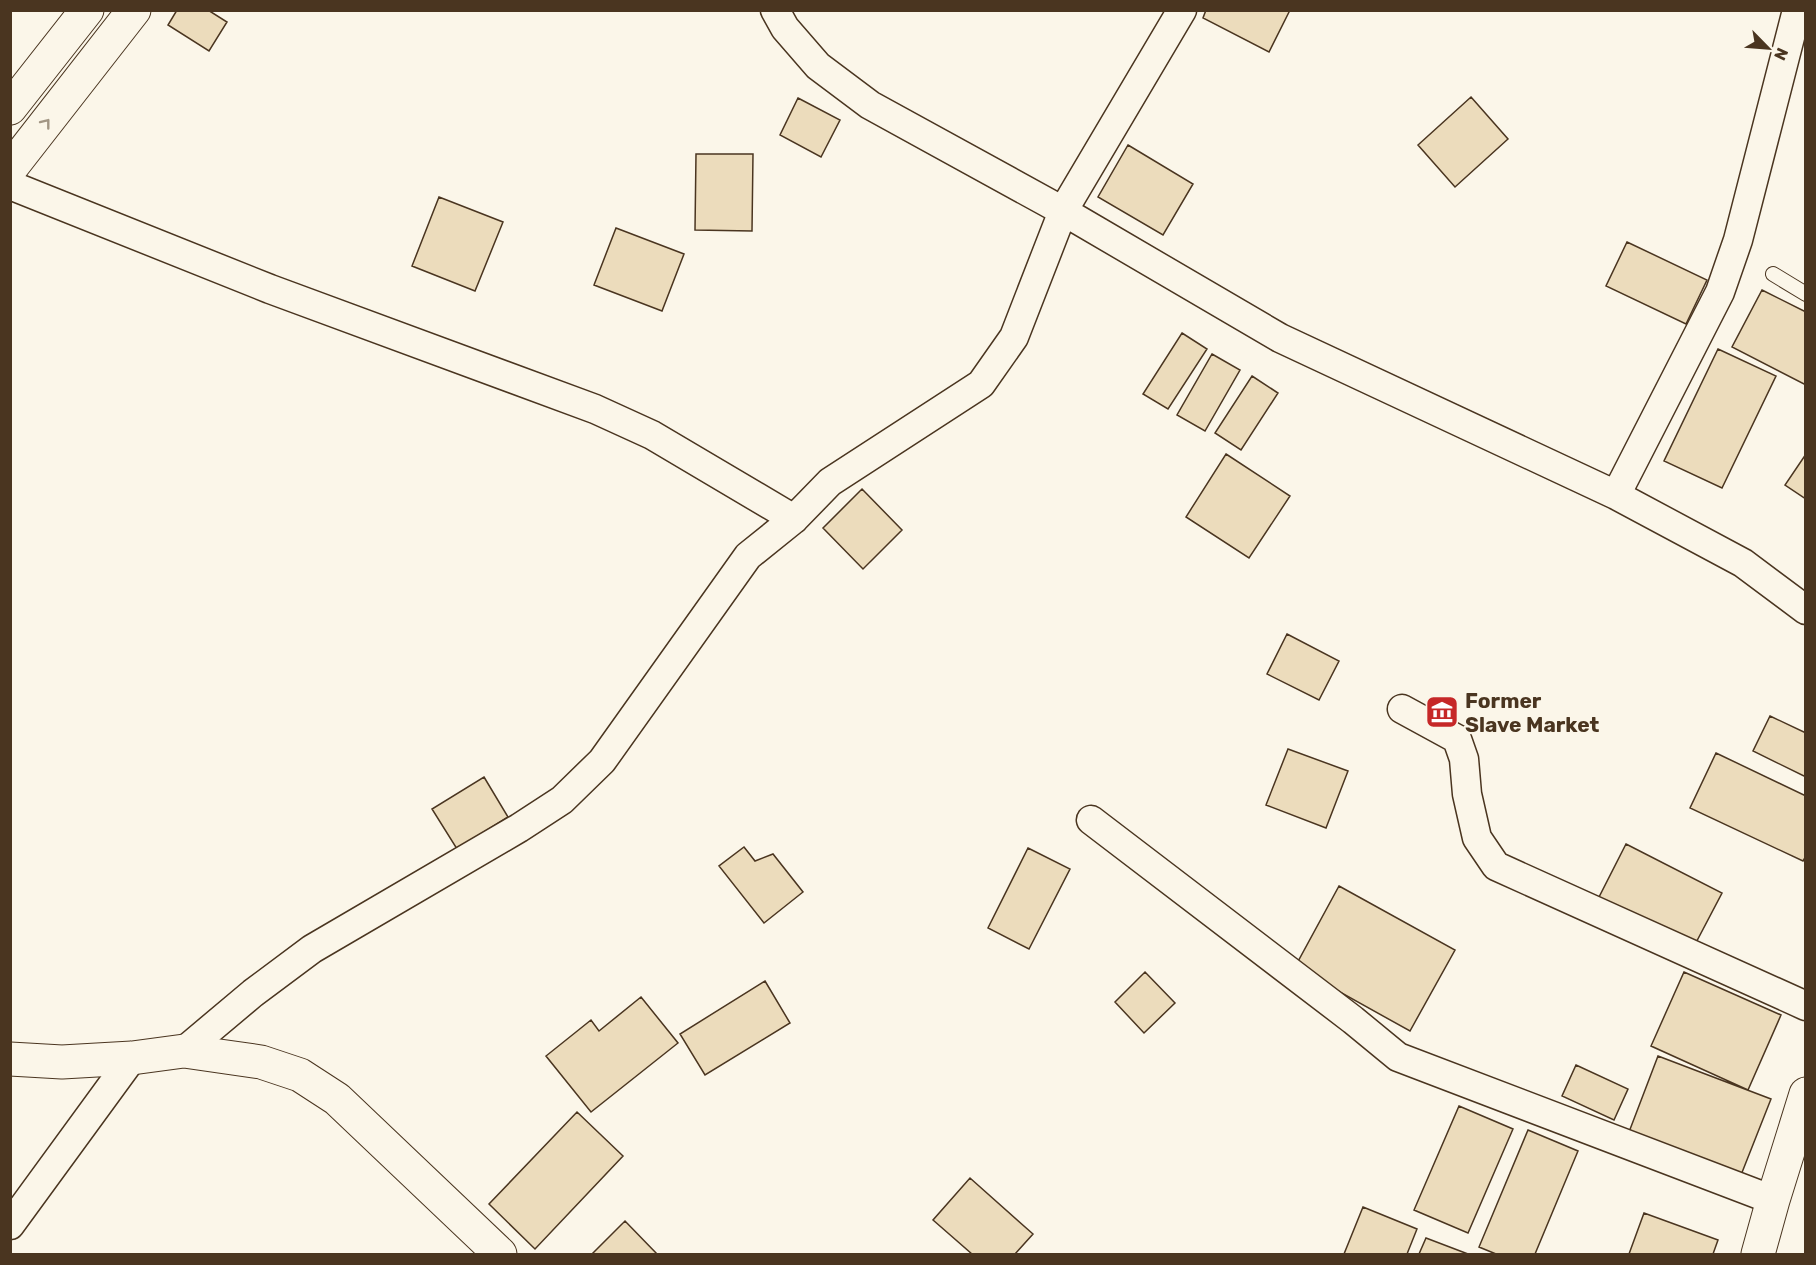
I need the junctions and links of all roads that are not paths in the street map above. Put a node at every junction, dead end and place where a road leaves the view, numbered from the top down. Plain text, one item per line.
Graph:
1 (87, 10) edge
2 (134, 10) edge
3 (775, 10) edge
4 (1182, 10) edge
5 (1797, 10) edge
6 (10, 108) edge
7 (10, 169) edge
8 (10, 185) edge
9 (1063, 211) junction
10 (1773, 274) dead end
11 (1806, 294) edge
12 (1616, 495) junction
13 (794, 519) junction
14 (1806, 610) edge
15 (1402, 710) dead end
16 (1091, 820) dead end
17 (1806, 1006) edge
18 (184, 1051) junction
19 (132, 1058) junction
20 (10, 1059) edge
21 (1806, 1095) edge
22 (1773, 1200) junction
23 (10, 1225) edge
24 (500, 1254) edge
25 (1758, 1254) edge

1 - 6 street
7 -> 2 street
3 - 9 street
4 - 9 street
5 - 12 street
8 - 13 street
9 - 12 street
9 - 13 street
10 - 11 lane
12 - 14 street
13 - 18 street
15 - 17 street
16 - 22 street
18 - 19 street
18 - 24 street
19 - 20 street
19 - 23 street
21 - 22 street
22 - 25 street

